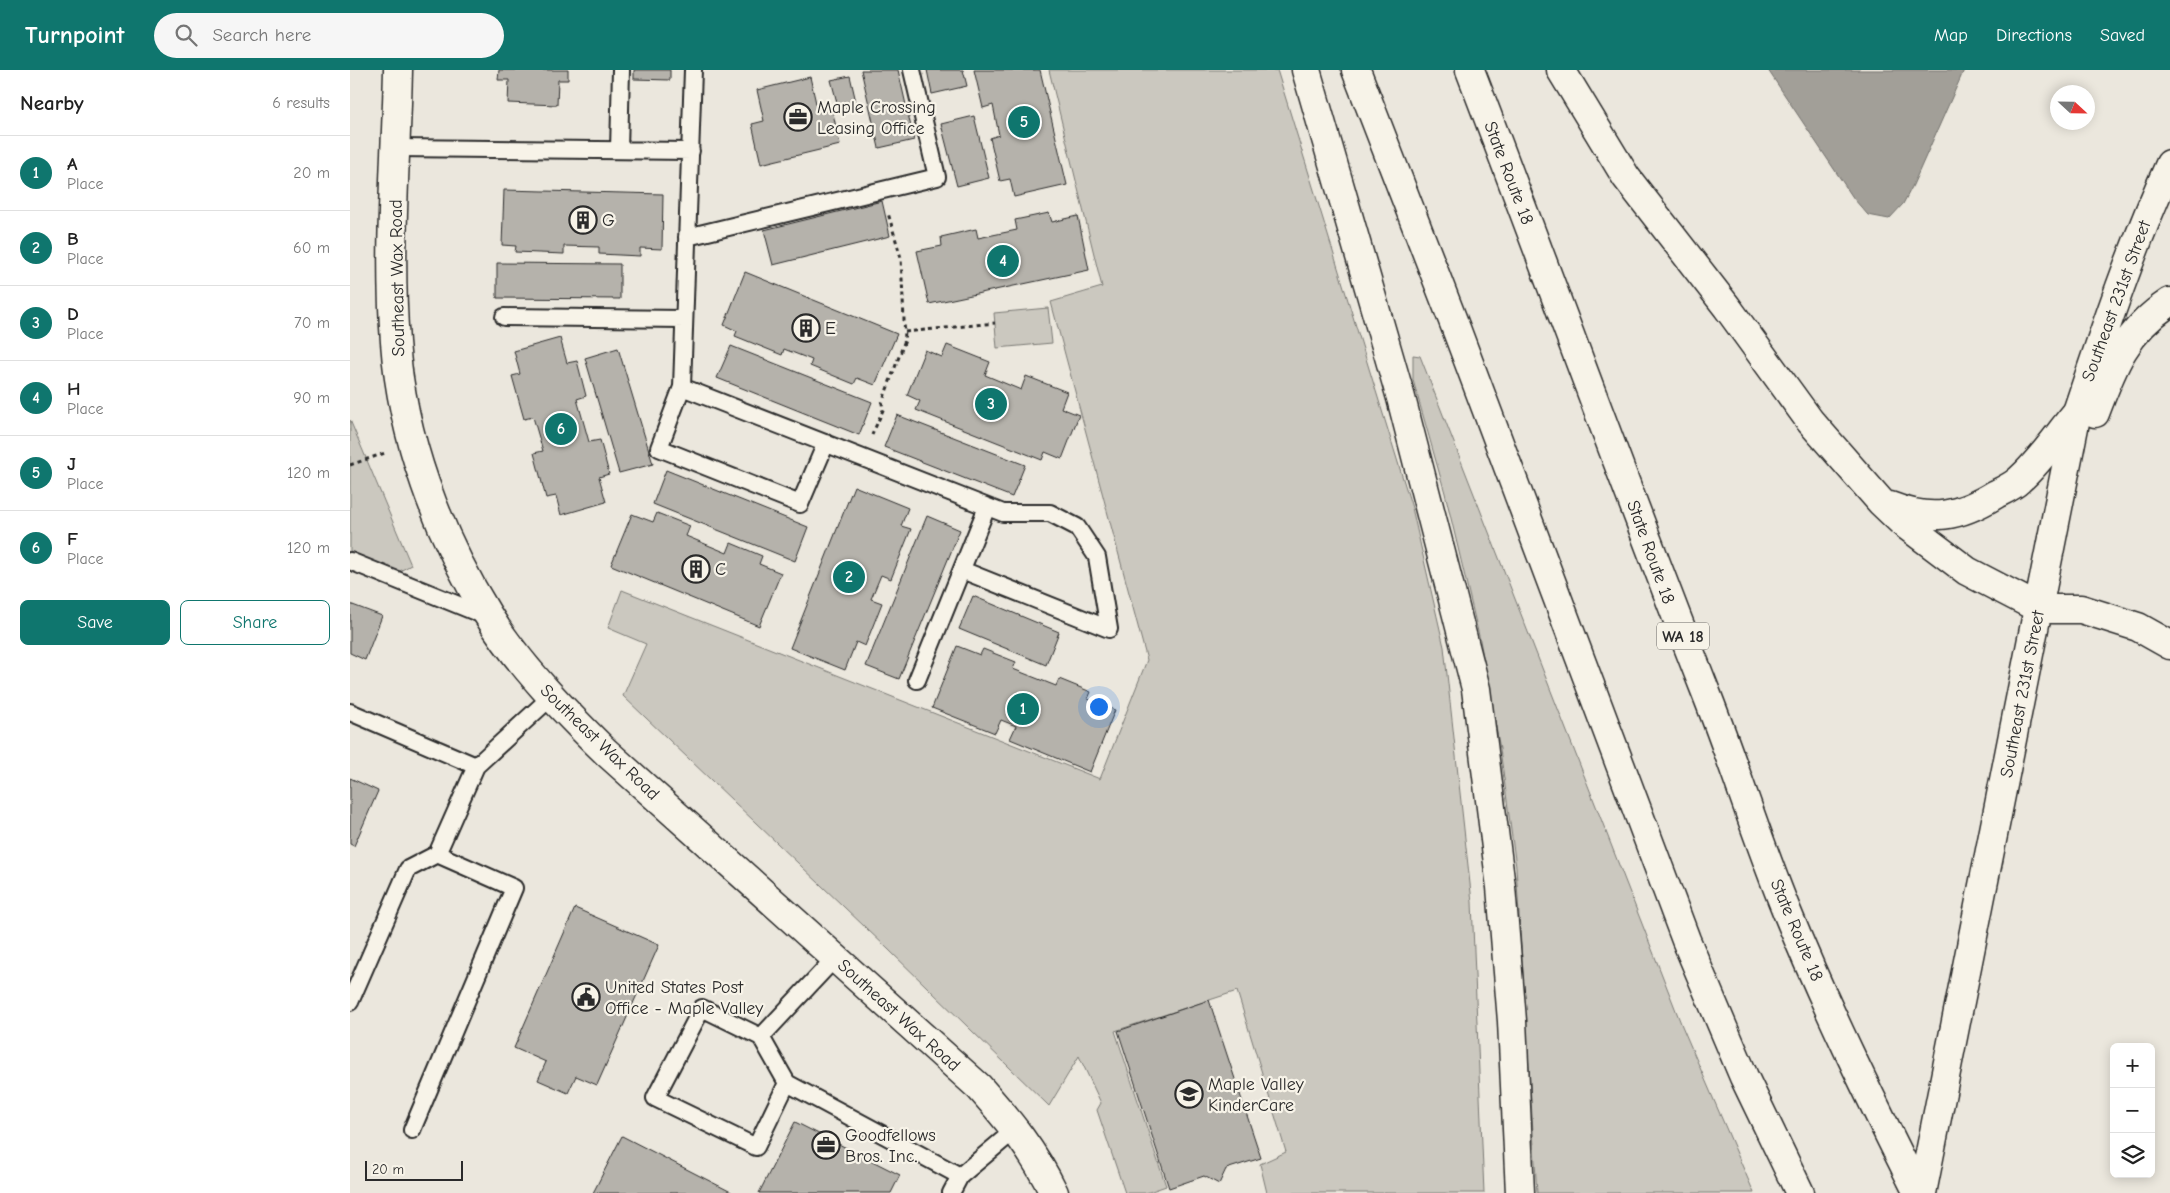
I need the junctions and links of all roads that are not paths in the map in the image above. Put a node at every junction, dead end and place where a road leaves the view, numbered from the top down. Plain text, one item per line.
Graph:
1 (398, 70) edge
2 (621, 70) edge
3 (693, 70) edge
4 (912, 70) edge
5 (1306, 70) edge
6 (1356, 70) edge
7 (1470, 70) edge
8 (1561, 70) edge
9 (396, 148) junction
10 (620, 150) junction
11 (691, 151) junction
12 (2170, 164) edge
13 (2161, 208) edge
14 (687, 237) junction
15 (2170, 302) edge
16 (504, 317) dead end
17 (684, 319) junction
18 (682, 388) junction
19 (2077, 412) junction
20 (826, 444) junction
21 (1881, 502) junction
22 (2059, 505) junction
23 (987, 507) junction
24 (350, 561) edge
25 (962, 570) junction
26 (2040, 609) junction
27 (488, 617) junction
28 (2170, 644) edge
29 (917, 680) dead end
30 (551, 697) junction
31 (350, 712) edge
32 (476, 766) junction
33 (436, 854) junction
34 (835, 958) junction
35 (350, 1002) edge
36 (762, 1037) junction
37 (787, 1083) junction
38 (1016, 1129) junction
39 (412, 1130) dead end
40 (960, 1176) junction
41 (951, 1193) edge
42 (1054, 1193) edge
43 (1520, 1193) edge
44 (1800, 1193) edge
45 (1920, 1193) edge

1 - 9 main road, Southeast Wax Road
2 - 10 lane
3 - 11 lane
4 - 14 lane
5 - 43 main road
6 - 44 main road
7 - 45 main road, State Route 18 / WA 18
8 - 21 main road
9 - 10 lane
9 - 27 main road, Southeast Wax Road
10 - 11 lane
11 - 14 lane
12 - 13 main road, Southeast 231st Street
13 - 19 main road, Southeast 231st Street
14 - 17 lane
15 - 22 main road
16 - 17 lane
17 - 18 lane
18 - 20 lane
18 - 20 lane
19 - 21 main road
19 - 22 main road, Southeast 231st Street
20 - 23 lane
21 - 26 main road
22 - 26 main road, Southeast 231st Street
23 - 25 lane
23 - 25 lane
24 - 27 lane
25 - 29 lane
26 - 28 main road
26 - 45 main road, Southeast 231st Street
27 - 30 main road, Southeast Wax Road
30 - 32 lane
30 - 34 main road, Southeast Wax Road
31 - 32 lane
32 - 33 lane
33 - 35 lane
33 - 39 lane
34 - 36 lane
34 - 38 main road, Southeast Wax Road
36 - 37 lane
36 - 37 lane
37 - 40 lane
38 - 40 lane
38 - 42 main road, Southeast Wax Road
40 - 41 lane

